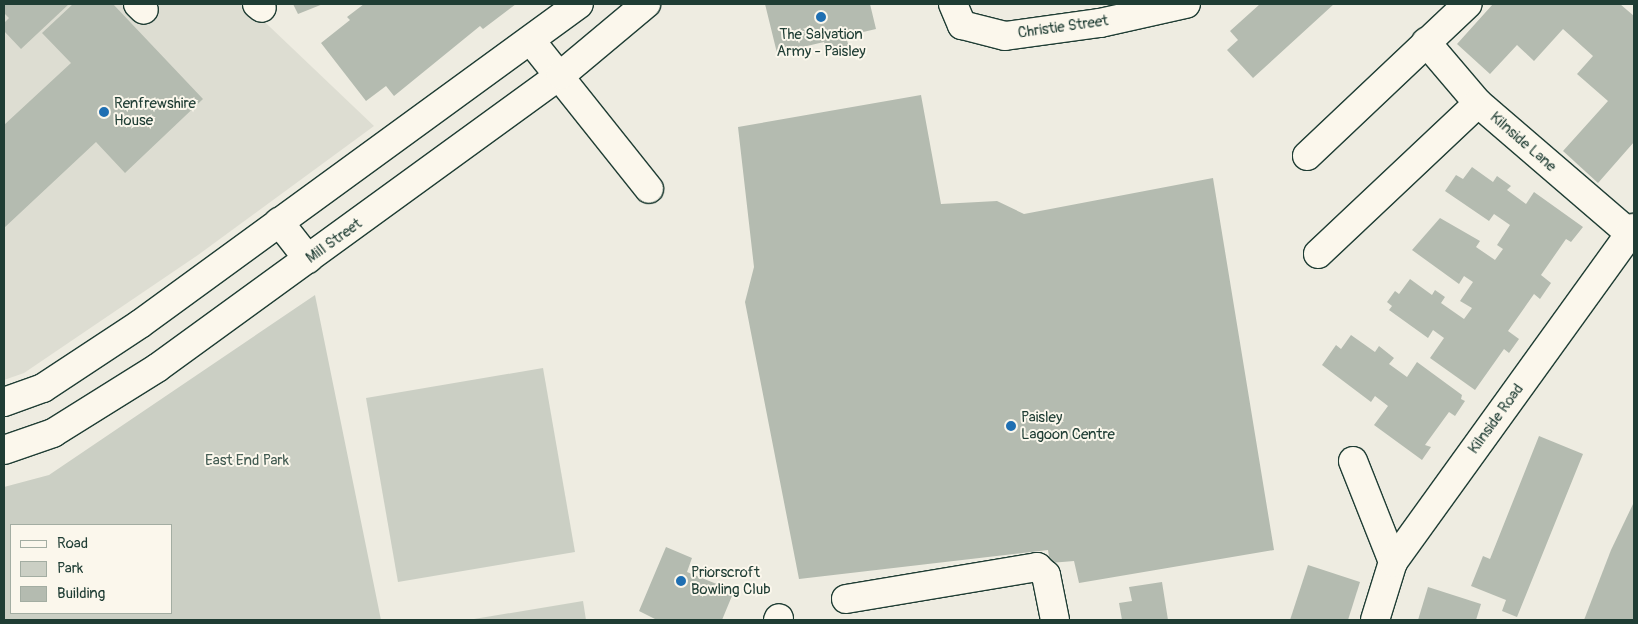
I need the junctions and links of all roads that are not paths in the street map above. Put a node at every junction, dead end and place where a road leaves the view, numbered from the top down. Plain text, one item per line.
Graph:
1 (579, 4) edge
2 (646, 4) edge
3 (953, 4) edge
4 (1186, 4) edge
5 (1468, 4) edge
6 (532, 41) junction
7 (1426, 42) junction
8 (560, 75) junction
9 (1478, 103) junction
10 (1307, 156) dead end
11 (649, 190) dead end
12 (279, 222) junction
13 (1632, 231) edge
14 (1318, 254) dead end
15 (308, 259) junction
16 (4, 402) edge
17 (4, 450) edge
18 (1353, 461) dead end
19 (1393, 562) junction
20 (846, 599) dead end
21 (1055, 620) edge
22 (1375, 620) edge

1 - 6 main road
2 - 8 main road, Mill Street
3 - 4 main road, Christie Street
5 - 7 main road
6 - 8 main road
6 - 12 main road
7 - 9 main road, Kilnside Lane
7 - 10 main road
8 - 11 main road
8 - 15 main road, Mill Street
9 - 13 main road, Kilnside Lane
9 - 14 main road
12 - 15 main road
12 - 16 main road
13 - 19 main road, Kilnside Road
15 - 17 main road, Mill Street
18 - 19 main road
19 - 22 main road, Kilnside Road
20 - 21 main road

